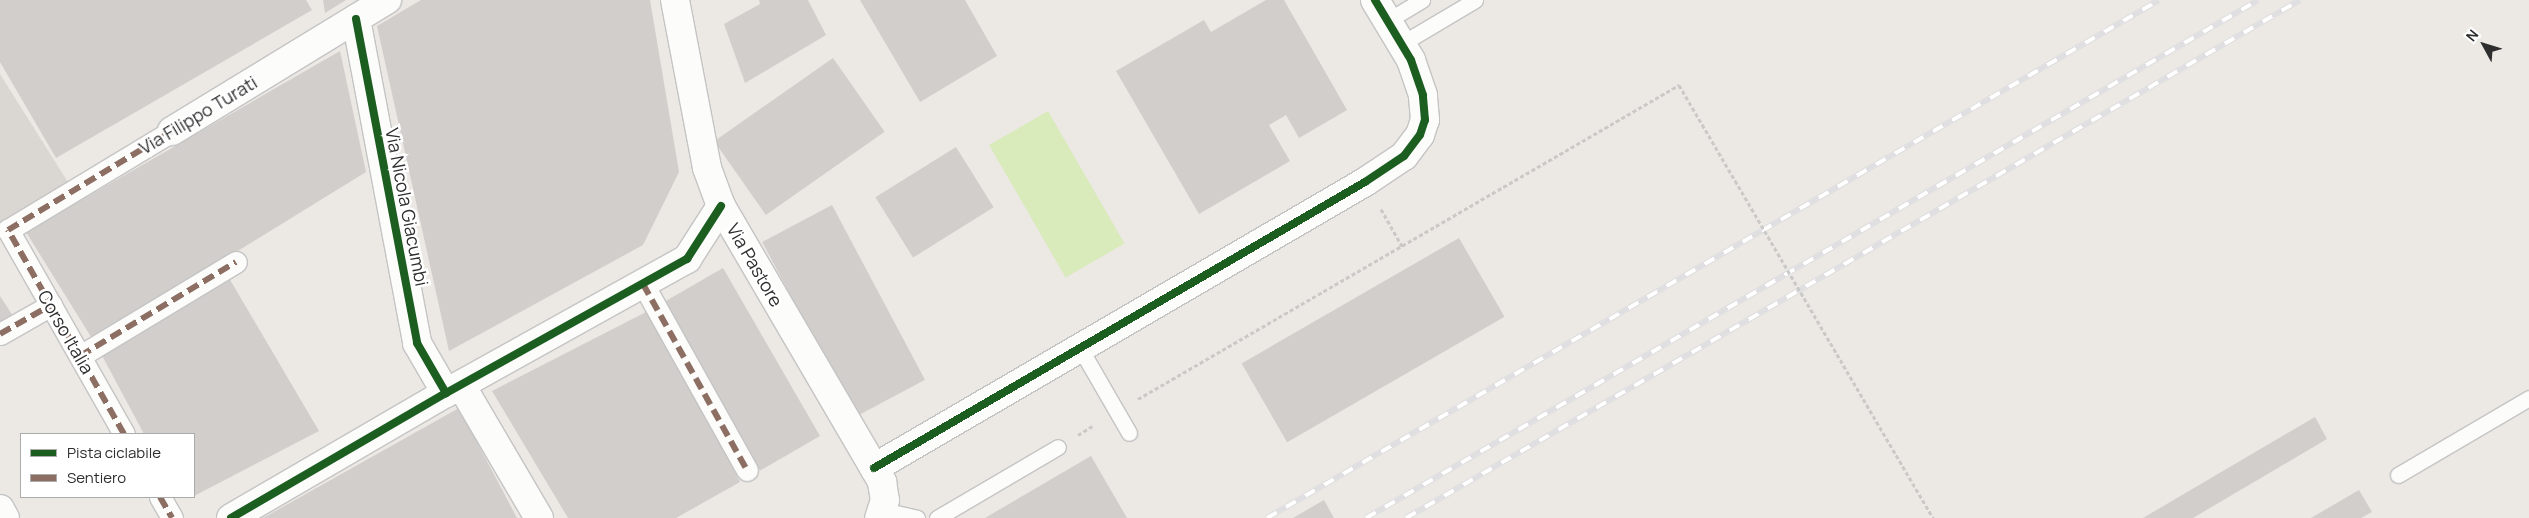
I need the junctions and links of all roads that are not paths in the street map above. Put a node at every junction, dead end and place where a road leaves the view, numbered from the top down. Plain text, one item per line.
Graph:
1 (387, 0) edge
2 (675, 0) edge
3 (1422, 0) edge
4 (1475, 0) edge
5 (1381, 10) edge
6 (356, 19) junction
7 (1401, 44) junction
8 (172, 131) joint
9 (721, 206) junction
10 (8, 230) joint
11 (236, 262) dead end
12 (643, 284) junction
13 (51, 305) junction
14 (0, 334) edge
15 (1080, 348) junction
16 (80, 356) junction
17 (454, 389) junction
18 (2529, 398) edge
19 (123, 433) edge
20 (1129, 433) dead end
21 (1058, 447) dead end
22 (874, 468) junction
23 (747, 470) dead end
24 (2398, 475) dead end
25 (161, 498) edge
26 (0, 509) edge
27 (881, 514) edge
28 (5, 518) edge
29 (172, 518) edge
30 (231, 518) edge
31 (539, 518) edge
32 (917, 518) edge
33 (937, 518) edge

1 - 6 street, Via Filippo Turati
2 - 9 street, Via Pastore
3 - 5 lane
4 - 7 lane
5 - 7 street
6 - 8 street, Via Filippo Turati
6 - 17 street, Via Nicola Giacumbi
7 - 15 street
8 - 10 street, Via Filippo Turati
9 - 12 street
9 - 22 street, Via Pastore
10 - 13 street, Corso Italia
11 - 16 street
12 - 17 street
12 - 23 street
13 - 14 street
13 - 16 street, Corso Italia
15 - 20 lane
15 - 22 street
16 - 19 street, Corso Italia
17 - 30 street
17 - 31 street, Via Nicola Giacumbi
18 - 24 lane
21 - 33 lane
22 - 27 street, Via Pastore
25 - 29 street
26 - 28 street
27 - 32 lane

